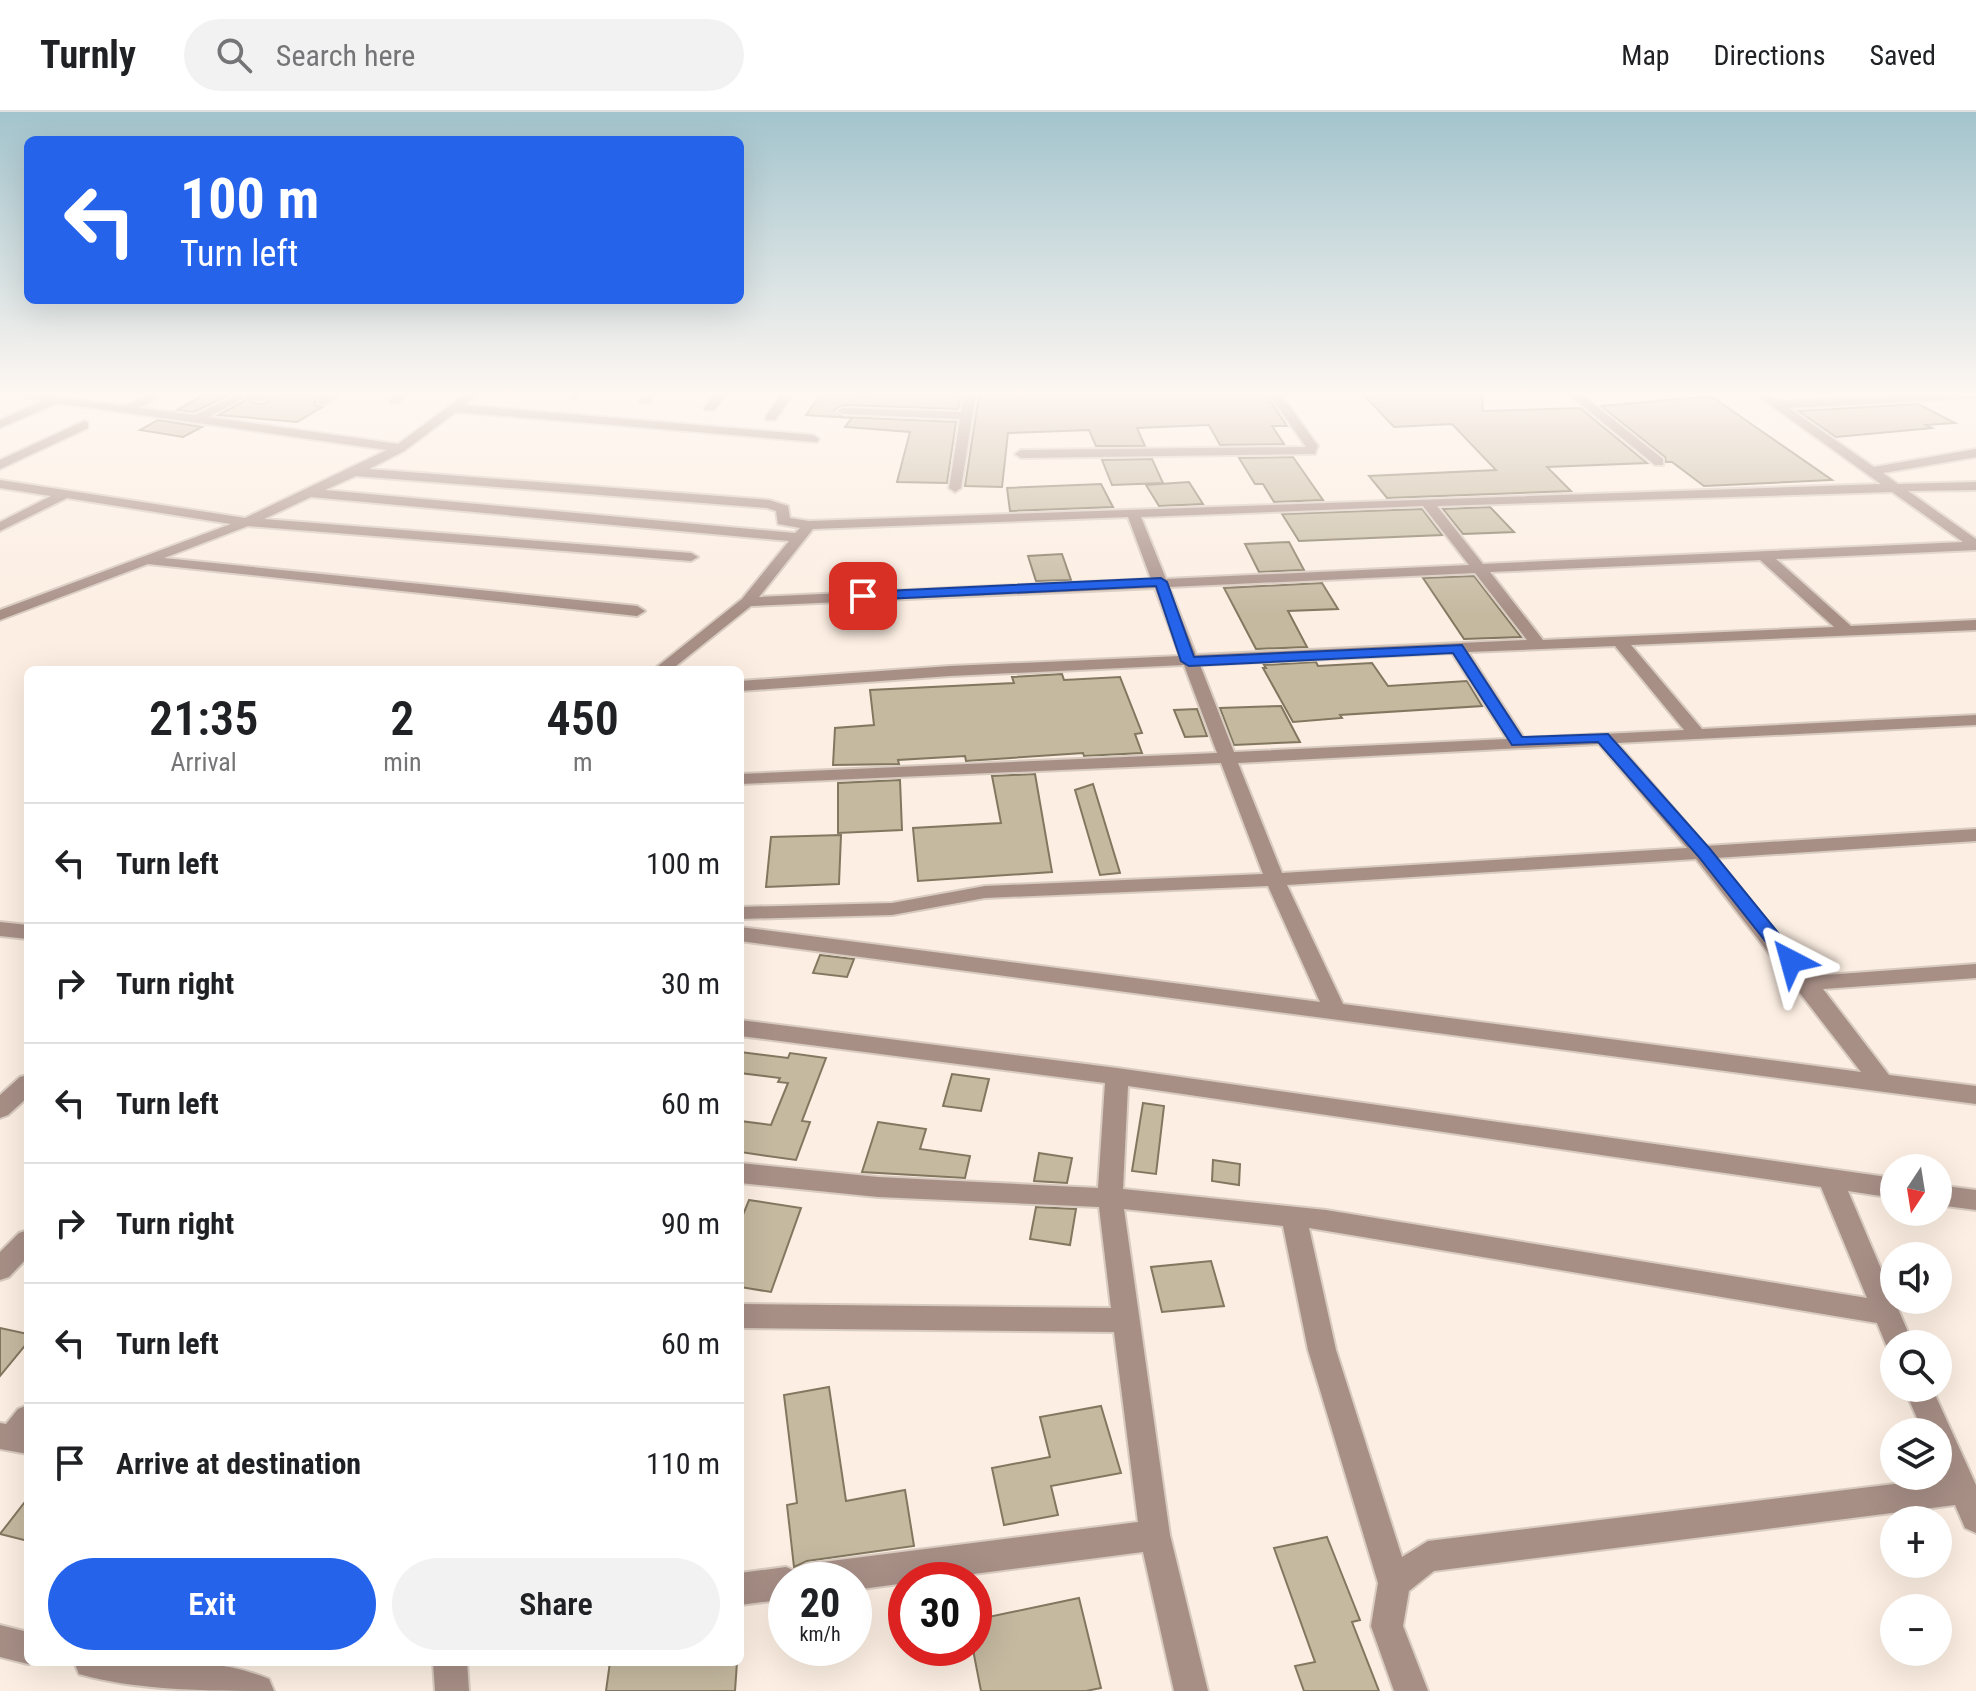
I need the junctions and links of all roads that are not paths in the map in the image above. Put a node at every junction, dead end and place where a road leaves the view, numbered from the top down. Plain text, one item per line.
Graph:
1 (364, 467) edge
2 (959, 467) edge
3 (1863, 467) edge
4 (1900, 467) edge
5 (354, 472) junction
6 (1870, 472) junction
7 (1, 485) edge
8 (1976, 486) edge
9 (955, 488) dead end
10 (1898, 489) junction
11 (310, 493) junction
12 (65, 494) junction
13 (1427, 502) junction
14 (1133, 513) junction
15 (247, 522) junction
16 (809, 525) junction
17 (0, 527) edge
18 (801, 538) junction
19 (1976, 545) edge
20 (1764, 556) junction
21 (691, 557) dead end
22 (149, 561) junction
23 (1476, 567) junction
24 (1161, 582) junction
25 (747, 602) junction
26 (637, 611) dead end
27 (0, 615) edge
28 (1976, 625) edge
29 (1850, 633) junction
30 (1619, 641) junction
31 (1539, 645) junction
32 (1457, 648) junction
33 (1189, 661) junction
34 (666, 666) edge
35 (744, 686) edge
36 (1976, 720) edge
37 (1698, 735) junction
38 (1602, 737) junction
39 (1518, 742) junction
40 (1225, 757) junction
41 (744, 779) edge
42 (1976, 835) edge
43 (1704, 853) junction
44 (1275, 880) junction
45 (744, 913) edge
46 (0, 929) edge
47 (24, 932) edge
48 (744, 935) edge
49 (1976, 971) edge
50 (1809, 983) junction
51 (1335, 1011) junction
52 (744, 1029) edge
53 (1117, 1076) junction
54 (1882, 1083) junction
55 (24, 1087) edge
56 (1976, 1095) edge
57 (0, 1109) edge
58 (744, 1173) edge
59 (1830, 1178) junction
60 (1880, 1186) edge
61 (1952, 1197) edge
62 (1110, 1198) junction
63 (1976, 1200) edge
64 (1294, 1217) junction
65 (24, 1244) edge
66 (0, 1269) edge
67 (1880, 1301) edge
68 (1880, 1312) edge
69 (744, 1316) edge
70 (1124, 1320) junction
71 (1952, 1464) edge
72 (1970, 1504) edge
73 (1155, 1535) junction
74 (872, 1572) edge
75 (1394, 1583) junction
76 (768, 1585) edge
77 (744, 1588) edge
78 (0, 1641) edge
79 (24, 1647) edge
80 (114, 1666) edge
81 (450, 1666) edge
82 (257, 1691) edge
83 (452, 1691) edge
84 (1191, 1691) edge
85 (1411, 1691) edge

1 - 5 street
2 - 9 street
3 - 6 street
4 - 6 street
5 - 11 street
5 - 16 street
6 - 10 street
7 - 12 street
8 - 10 street
10 - 13 street
10 - 19 street
11 - 15 street
11 - 18 street
12 - 15 street
12 - 17 street
13 - 14 street
13 - 23 street
14 - 16 street
14 - 24 street
15 - 21 street
15 - 22 street
16 - 18 street
18 - 25 street
19 - 20 street
20 - 23 street
20 - 29 street
22 - 26 street
22 - 27 street
23 - 24 street
23 - 31 street
24 - 25 street
24 - 33 street
25 - 34 street
28 - 29 street
29 - 30 street
30 - 31 street
30 - 37 street
31 - 32 street
32 - 33 street
32 - 39 street
33 - 35 street
33 - 40 street
36 - 37 street
37 - 38 street
38 - 39 street
38 - 43 street
39 - 40 street
40 - 41 street
40 - 44 street
42 - 43 street
43 - 44 street
43 - 50 street
44 - 45 street
44 - 51 street
46 - 47 street
48 - 51 street
49 - 50 street
50 - 54 street
51 - 54 street
52 - 53 street
53 - 59 street
53 - 62 street
54 - 56 street
55 - 57 street
58 - 62 street
59 - 60 street
59 - 67 street
61 - 63 street
62 - 64 street
62 - 70 street
64 - 68 street
64 - 75 street
65 - 66 street
69 - 70 street
70 - 73 street
71 - 72 street
72 - 75 street
73 - 74 street
73 - 84 street
75 - 85 street
76 - 77 street
78 - 79 street
80 - 82 street
81 - 83 street

